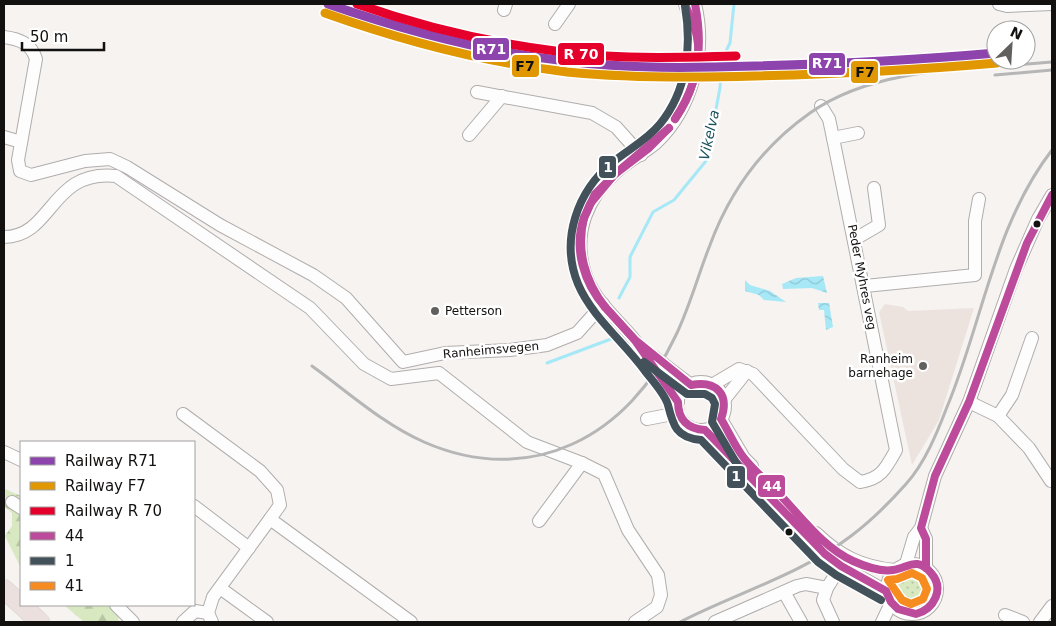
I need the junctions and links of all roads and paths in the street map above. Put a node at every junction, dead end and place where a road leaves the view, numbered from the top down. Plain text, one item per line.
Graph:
1 (570, 4) edge
2 (685, 4) edge
3 (695, 4) edge
4 (999, 4) edge
5 (1052, 4) edge
6 (555, 24) dead end
7 (4, 37) edge
8 (698, 42) junction
9 (476, 92) dead end
10 (502, 96) junction
11 (821, 106) dead end
12 (858, 134) dead end
13 (469, 135) dead end
14 (4, 136) edge
15 (833, 138) junction
16 (21, 142) junction
17 (641, 155) junction
18 (874, 188) dead end
19 (1052, 195) edge
20 (979, 199) dead end
21 (4, 237) edge
22 (855, 240) junction
23 (864, 286) junction
24 (604, 306) junction
25 (632, 338) junction
26 (1032, 338) dead end
27 (747, 371) junction
28 (691, 385) junction
29 (712, 385) junction
30 (724, 400) junction
31 (969, 402) junction
32 (678, 407) junction
33 (183, 414) dead end
34 (998, 416) junction
35 (647, 419) dead end
36 (722, 419) junction
37 (705, 430) junction
38 (4, 452) edge
39 (20, 460) edge
40 (582, 463) junction
41 (1051, 481) dead end
42 (195, 507) edge
43 (270, 519) junction
44 (539, 521) dead end
45 (921, 528) junction
46 (249, 548) junction
47 (841, 566) junction
48 (900, 567) junction
49 (926, 568) junction
50 (220, 588) junction
51 (827, 588) junction
52 (4, 589) edge
53 (784, 592) junction
54 (888, 597) junction
55 (20, 604) edge
56 (23, 606) edge
57 (117, 606) edge
58 (1052, 606) edge
59 (1005, 616) dead end
60 (210, 617) edge
61 (646, 618) edge
62 (903, 618) edge
63 (40, 622) edge
64 (133, 622) edge
65 (183, 622) edge
66 (267, 622) edge
67 (411, 622) edge
68 (634, 622) edge
69 (715, 622) edge
70 (801, 622) edge
71 (833, 622) edge
72 (882, 622) edge
73 (1023, 622) edge
74 (1040, 622) edge

1 - 6 street
2 - 8 street
3 - 8 street
4 - 5 street
7 - 16 street
8 - 17 street
9 - 10 street
10 - 13 street
10 - 17 street
11 - 15 street, Peder Myhres veg
12 - 15 street
14 - 16 street
15 - 22 street, Peder Myhres veg
16 - 24 street, Ranheimsvegen
17 - 24 street
18 - 22 street
19 - 31 street
20 - 23 street
21 - 40 street
22 - 23 street, Peder Myhres veg
23 - 27 street, Peder Myhres veg
24 - 25 street
25 - 28 street
25 - 32 street
26 - 34 street
27 - 29 street
27 - 30 street
28 - 29 street
28 - 32 street
29 - 30 street
30 - 36 street
31 - 34 street
31 - 45 street
32 - 35 street
32 - 37 street
33 - 43 street
34 - 41 street
36 - 37 street
36 - 48 street
37 - 47 street
38 - 39 street
40 - 44 street
40 - 61 street
42 - 46 street
43 - 46 street
43 - 67 street
45 - 48 street
45 - 49 street
46 - 50 street
47 - 51 street
47 - 54 street
48 - 49 street
48 - 54 street
49 - 62 street
50 - 60 street
50 - 66 street
51 - 53 street
51 - 71 street
52 - 55 highway
53 - 69 street
53 - 70 street
54 - 62 street
54 - 72 street
56 - 63 highway
57 - 64 street
58 - 74 street
59 - 73 street
60 - 65 street
61 - 68 street

